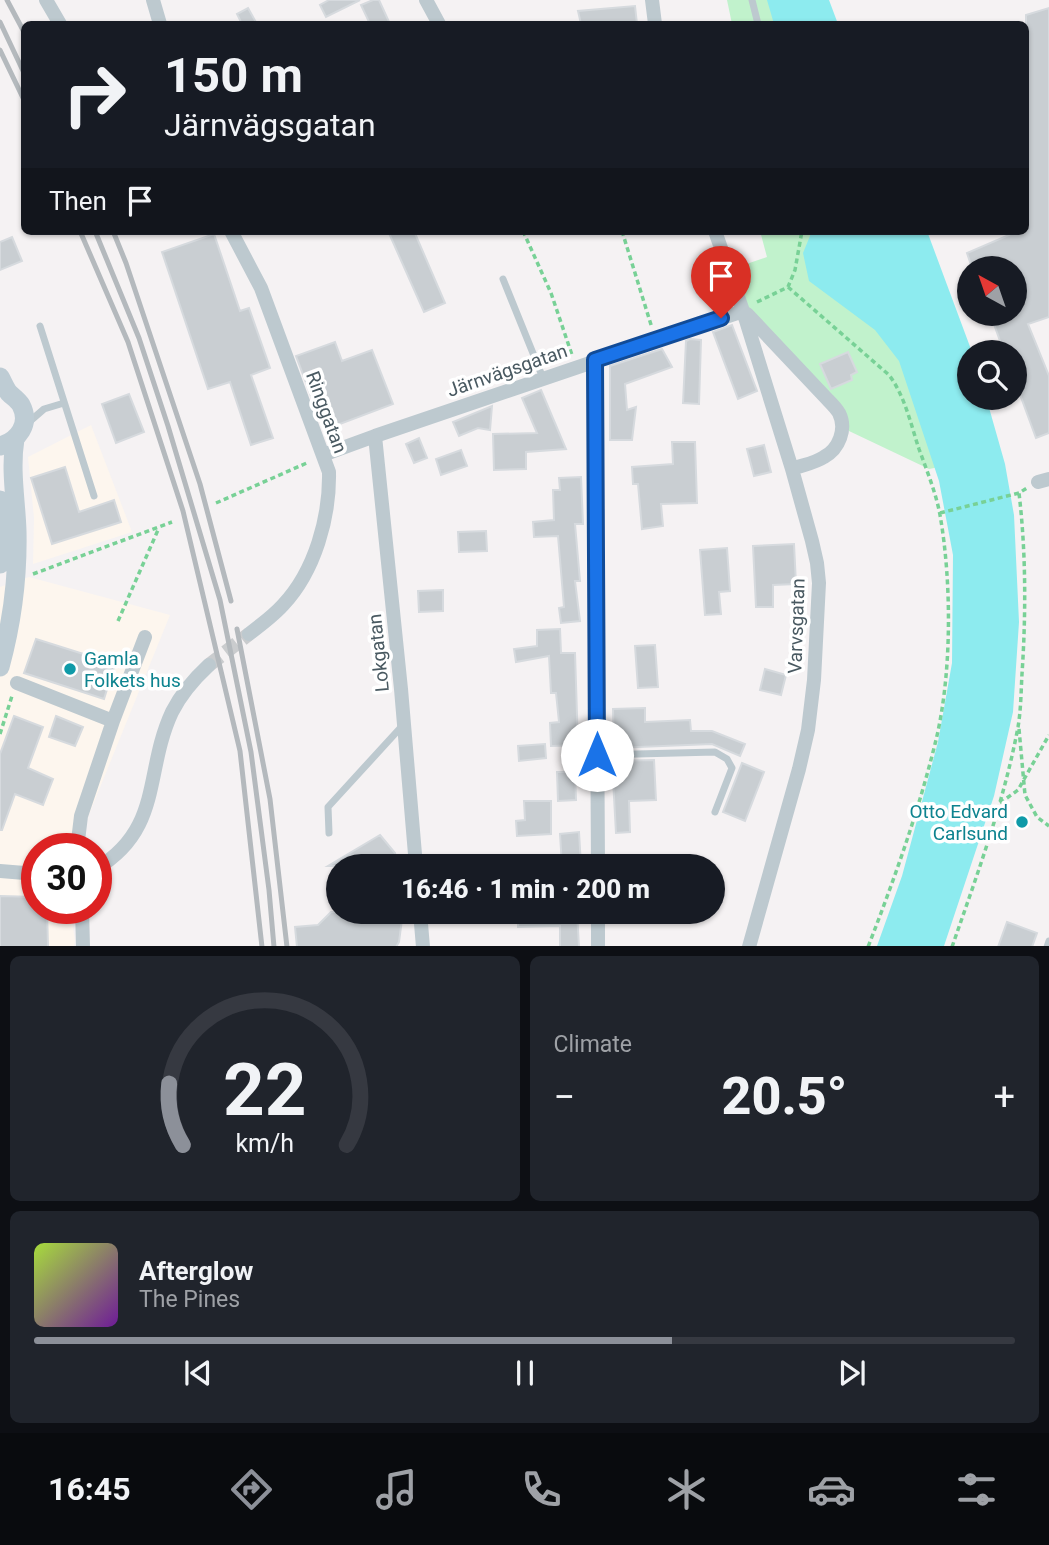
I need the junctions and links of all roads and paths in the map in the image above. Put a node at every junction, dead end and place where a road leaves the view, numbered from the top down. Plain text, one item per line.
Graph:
1 (46, 0) edge
2 (153, 0) edge
3 (426, 0) edge
4 (652, 0) edge
5 (752, 0) edge
6 (58, 21) edge
7 (159, 21) edge
8 (437, 21) edge
9 (655, 21) edge
10 (757, 21) edge
11 (233, 235) edge
12 (525, 235) edge
13 (623, 235) edge
14 (716, 235) edge
15 (801, 235) edge
16 (503, 279) dead end
17 (788, 287) junction
18 (743, 311) junction
19 (40, 326) dead end
20 (655, 340) junction
21 (595, 360) junction
22 (576, 367) junction
23 (543, 378) junction
24 (7, 391) edge
25 (64, 403) junction
26 (44, 409) junction
27 (375, 436) junction
28 (13, 437) edge
29 (323, 455) junction
30 (792, 468) junction
31 (94, 496) dead end
32 (0, 500) edge
33 (216, 503) dead end
34 (940, 513) junction
35 (172, 522) dead end
36 (158, 528) junction
37 (0, 564) edge
38 (29, 575) dead end
39 (118, 621) dead end
40 (249, 634) tunnel mouth
41 (145, 637) dead end
42 (209, 665) tunnel mouth
43 (0, 667) edge
44 (17, 683) dead end
45 (113, 721) junction
46 (404, 724) junction
47 (1018, 724) junction
48 (1049, 735) edge
49 (597, 755) junction
50 (1023, 781) junction
51 (999, 804) junction
52 (716, 812) dead end
53 (1049, 826) edge
54 (79, 833) edge
55 (330, 833) dead end
56 (415, 854) edge
57 (598, 854) edge
58 (112, 859) edge
59 (1, 870) edge
60 (21, 872) edge
61 (82, 924) edge
62 (421, 924) edge
63 (598, 924) edge
64 (83, 946) edge
65 (423, 946) edge
66 (599, 946) edge
67 (749, 946) edge
68 (868, 946) edge
69 (952, 946) edge

1 - 6 street
2 - 7 street
3 - 8 street
4 - 9 street
5 - 10 lane
11 - 29 street, Ringgatan
12 - 22 path
13 - 20 path
14 - 18 street, Varvsgatan
15 - 17 path
16 - 23 lane
17 - 18 path
17 - 34 path
18 - 20 street, Järnvägsgatan
18 - 30 street, Varvsgatan
18 - 30 street
19 - 25 lane
20 - 21 street, Järnvägsgatan
21 - 22 street, Järnvägsgatan
21 - 49 street
22 - 23 street, Järnvägsgatan
23 - 27 street, Järnvägsgatan
24 - 26 lane
24 - 28 main road
25 - 26 lane
25 - 31 lane
26 - 28 lane
27 - 29 street, Järnvägsgatan
27 - 46 street, Lokgatan
28 - 43 main road
29 - 33 path
29 - 40 street, Ringgatan
30 - 67 street, Varvsgatan
32 - 37 main road
34 - 47 path
34 - 68 path
35 - 36 path
36 - 38 path
36 - 39 path
41 - 45 street
42 - 58 street
44 - 45 street
45 - 54 street
46 - 55 lane
46 - 56 street, Lokgatan
47 - 50 path
47 - 51 path
48 - 50 path
49 - 52 lane
49 - 57 street
50 - 51 path
50 - 53 path
51 - 69 path
59 - 60 street
61 - 64 street
62 - 65 street
63 - 66 street

